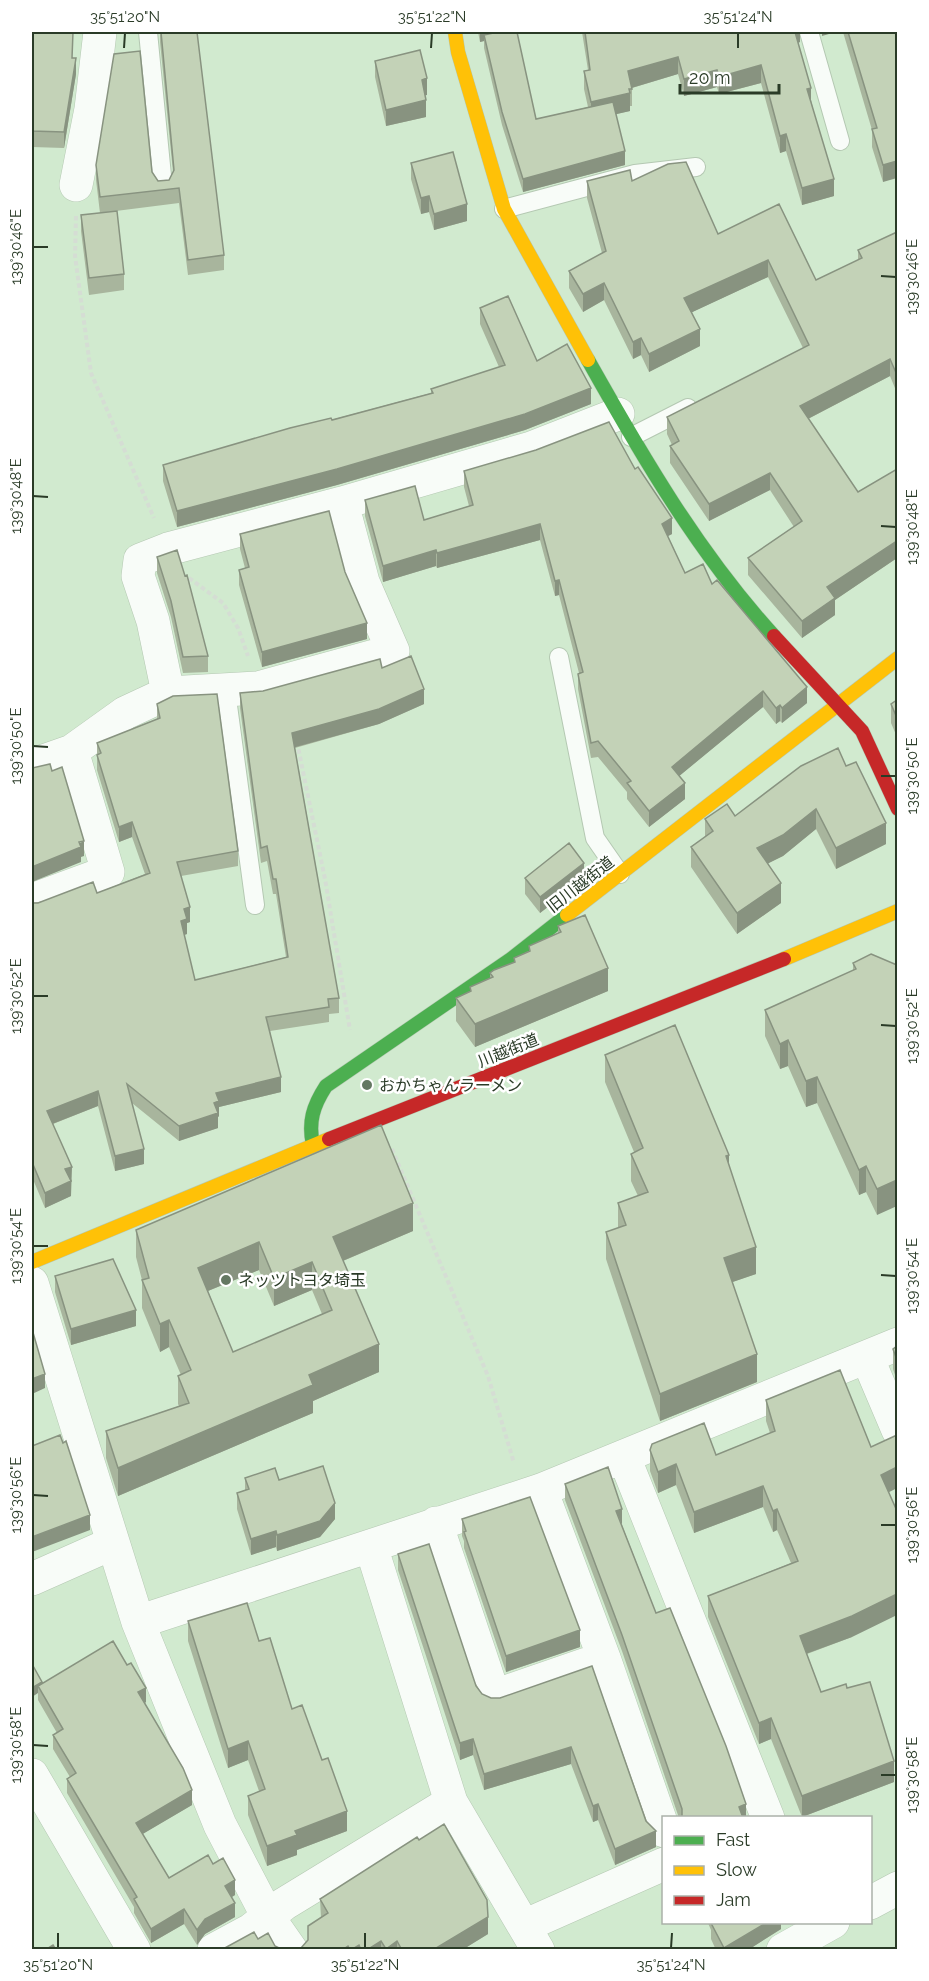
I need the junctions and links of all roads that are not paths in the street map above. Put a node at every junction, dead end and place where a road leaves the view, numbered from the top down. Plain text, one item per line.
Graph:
1 (100, 32) edge
2 (148, 32) edge
3 (455, 32) edge
4 (809, 32) edge
5 (840, 141) dead end
6 (696, 167) dead end
7 (76, 185) road end
8 (163, 186) edge
9 (504, 209) junction
10 (701, 402) edge
11 (624, 425) junction
12 (342, 503) junction
13 (559, 657) dead end
14 (897, 658) edge
15 (226, 691) junction
16 (168, 693) junction
17 (837, 706) junction
18 (72, 751) junction
19 (32, 765) edge
20 (897, 809) edge
21 (620, 874) junction
22 (32, 900) edge
23 (255, 905) dead end
24 (897, 911) edge
25 (313, 1145) junction
26 (32, 1262) edge
27 (32, 1283) edge
28 (897, 1344) edge
29 (867, 1358) junction
30 (897, 1430) edge
31 (624, 1457) junction
32 (532, 1493) junction
33 (436, 1523) junction
34 (113, 1543) junction
35 (371, 1546) junction
36 (32, 1579) edge
37 (138, 1622) junction
38 (604, 1658) junction
39 (32, 1775) edge
40 (451, 1802) junction
41 (42, 1816) edge
42 (767, 1816) edge
43 (662, 1828) edge
44 (662, 1865) edge
45 (897, 1888) edge
46 (872, 1902) edge
47 (268, 1917) junction
48 (819, 1926) edge
49 (531, 1938) edge
50 (134, 1950) edge
51 (214, 1950) edge
52 (291, 1950) edge
53 (783, 1950) edge

1 - 7 street
2 - 8 lane
3 - 9 main road
4 - 5 lane
6 - 9 lane
9 - 11 main road
10 - 11 lane
11 - 12 street
11 - 17 main road
12 - 15 street
12 - 16 street
13 - 21 lane
14 - 17 main road, 旧川越街道
15 - 16 street
15 - 23 lane
16 - 18 street
17 - 20 main road
17 - 21 main road, 旧川越街道
18 - 19 street
18 - 22 street
21 - 25 main road, 旧川越街道
24 - 25 main road, 川越街道
25 - 26 main road, 川越街道
27 - 34 street
28 - 29 street
29 - 30 street
29 - 31 street
31 - 32 street
31 - 42 street
32 - 33 street
32 - 38 street
33 - 35 street
33 - 38 street
34 - 36 street
34 - 37 street
35 - 37 street
35 - 40 street
37 - 47 street
38 - 43 street
39 - 41 street
40 - 47 street
40 - 49 street
41 - 50 street
44 - 49 street
45 - 46 street
47 - 51 street
47 - 52 street
48 - 53 street

